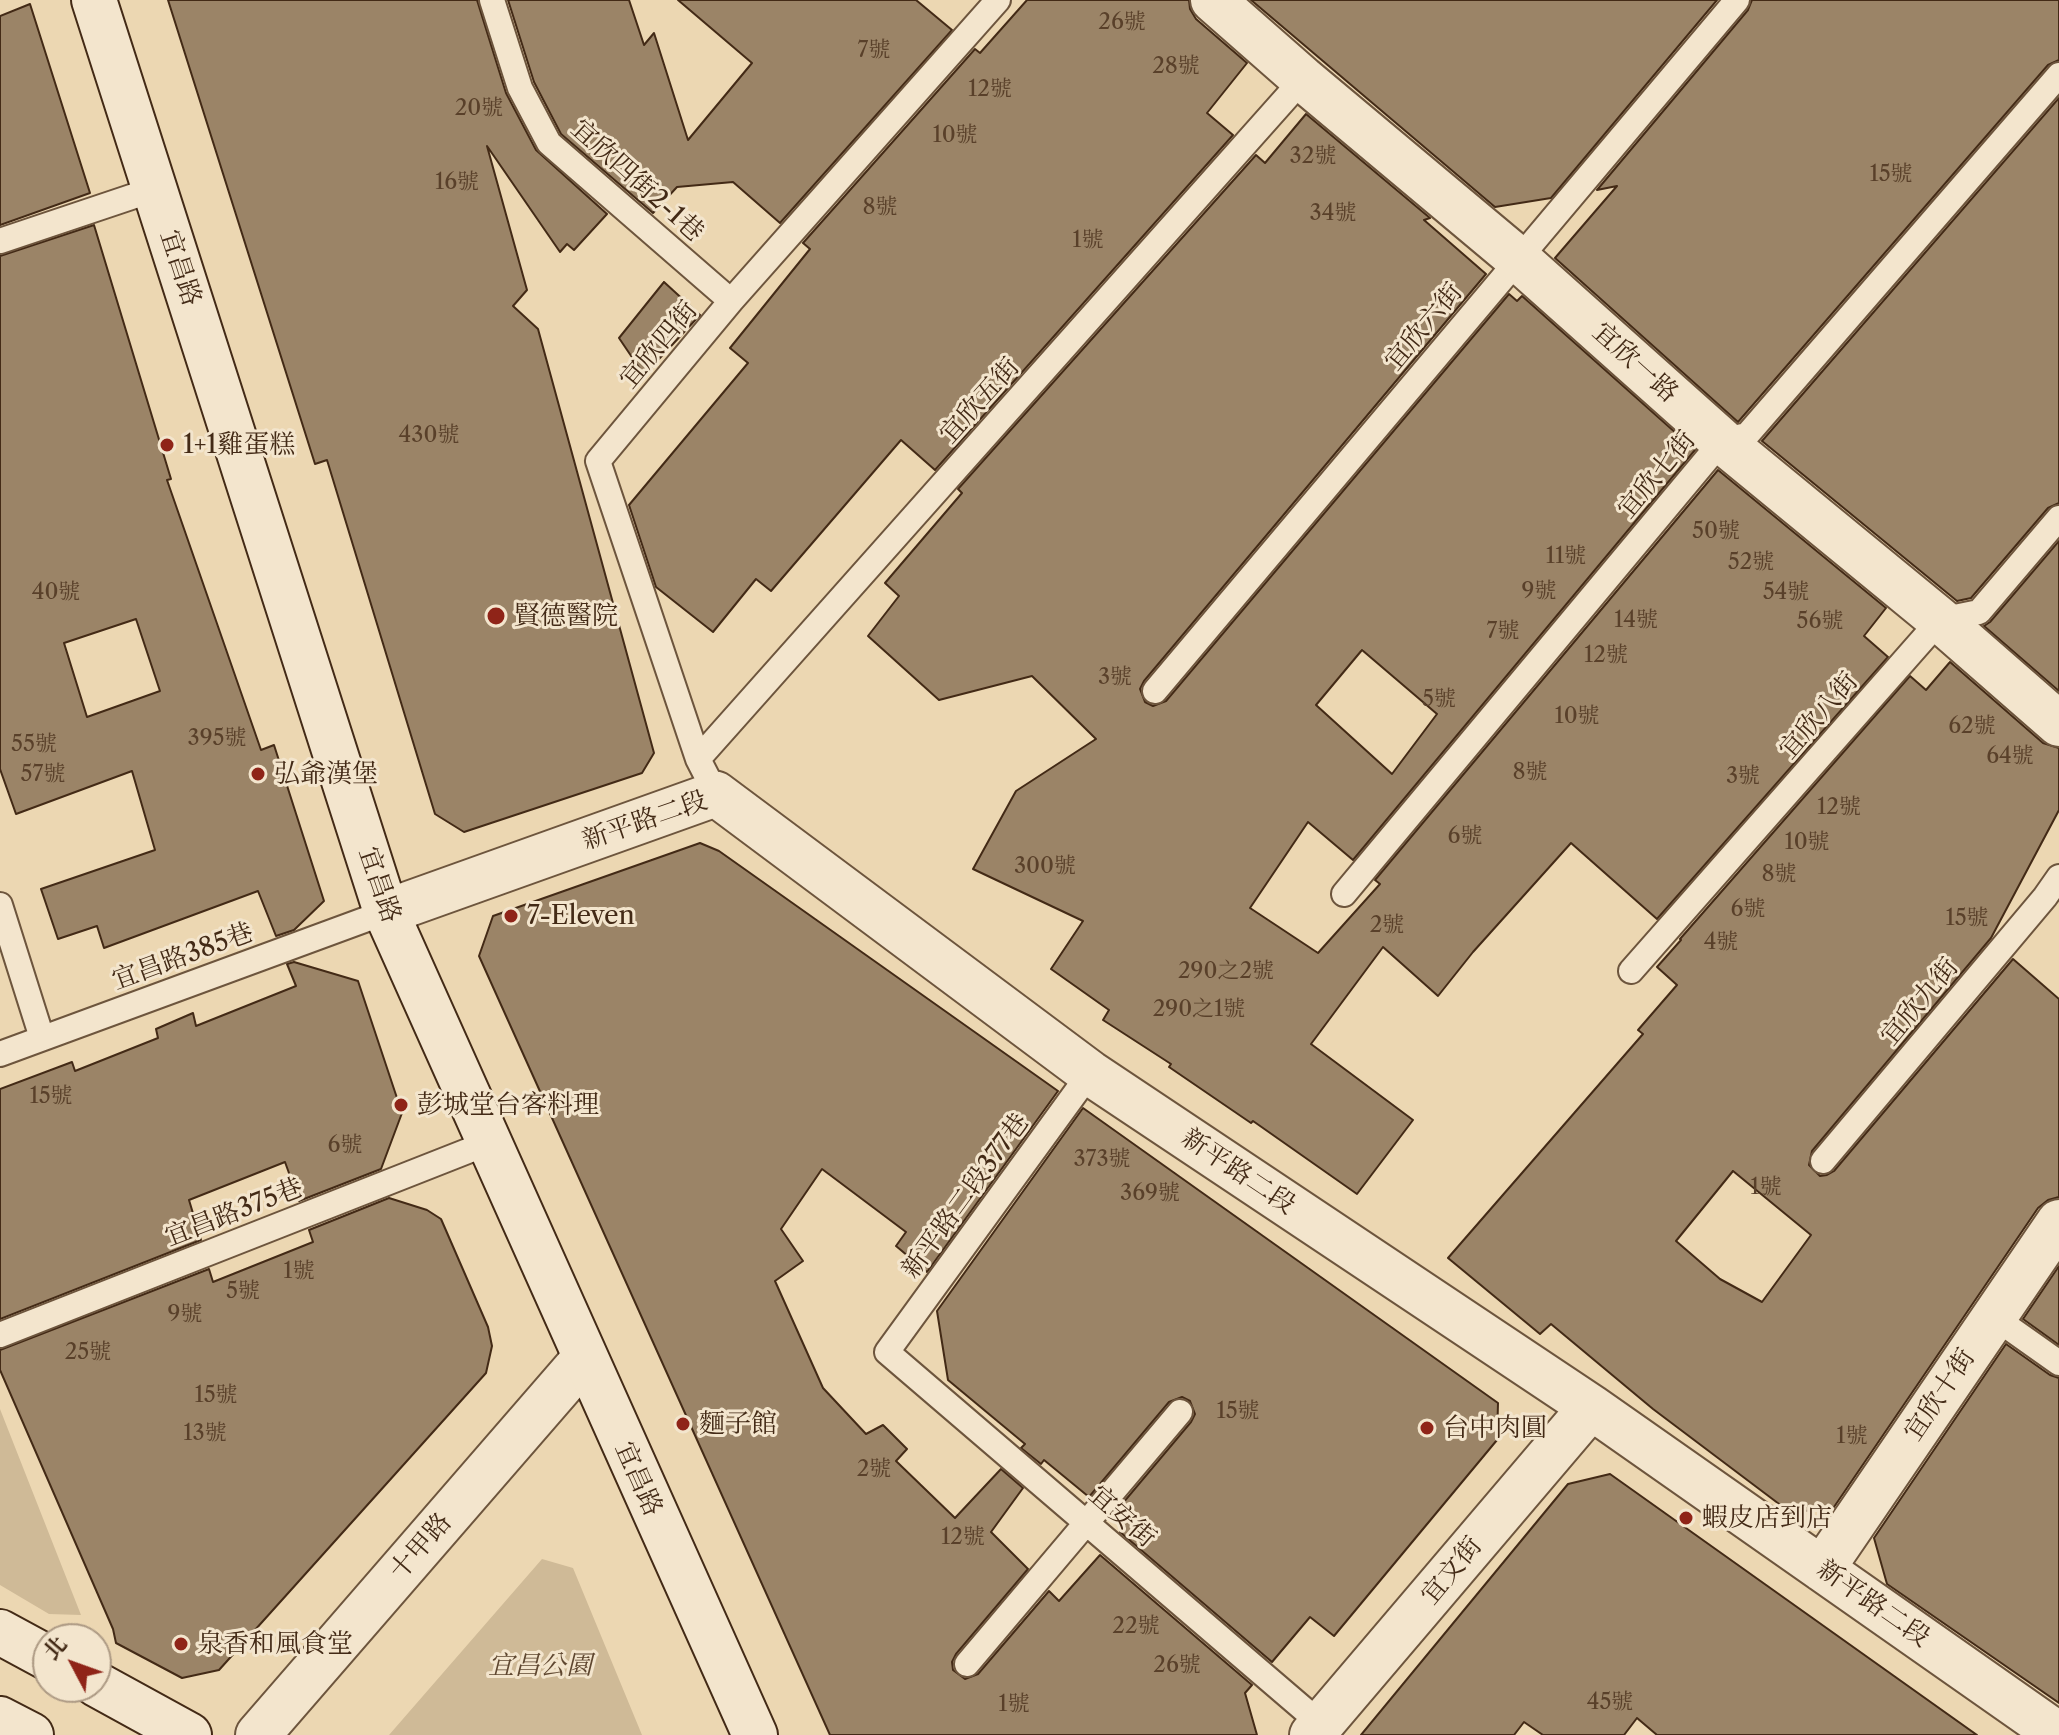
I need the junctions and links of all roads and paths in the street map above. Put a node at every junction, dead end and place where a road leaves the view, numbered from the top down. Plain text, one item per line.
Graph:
1 (94, 0) edge
2 (492, 0) edge
3 (998, 0) edge
4 (1213, 0) edge
5 (1737, 0) edge
6 (2059, 75) edge
7 (1303, 79) junction
8 (155, 189) junction
9 (0, 241) edge
10 (1518, 259) junction
11 (731, 301) junction
12 (1722, 441) junction
13 (2059, 518) edge
14 (1940, 620) junction
15 (1155, 691) dead end
16 (2059, 724) edge
17 (707, 777) junction
18 (2059, 877) edge
19 (1344, 894) dead end
20 (0, 905) edge
21 (386, 912) junction
22 (1631, 971) dead end
23 (42, 1038) junction
24 (0, 1054) edge
25 (1090, 1073) junction
26 (488, 1143) junction
27 (1823, 1161) dead end
28 (2059, 1222) edge
29 (1994, 1317) junction
30 (0, 1335) edge
31 (887, 1352) joint
32 (584, 1359) junction
33 (2059, 1363) edge
34 (1591, 1407) junction
35 (1180, 1412) dead end
36 (1085, 1522) junction
37 (1822, 1569) junction
38 (0, 1632) edge
39 (32, 1649) edge
40 (967, 1664) dead end
41 (112, 1693) edge
42 (0, 1719) edge
43 (1317, 1729) edge
44 (31, 1735) edge
45 (189, 1735) edge
46 (258, 1735) edge
47 (755, 1735) edge
48 (2059, 1735) edge

1 - 8 street, 宜昌路
2 - 11 lane, 宜欣四街2-1巷
3 - 11 lane, 宜欣四街
4 - 7 street, 宜欣一路
5 - 10 lane, 宜欣六街
6 - 12 lane, 宜欣七街
7 - 10 street, 宜欣一路
7 - 17 lane, 宜欣五街
8 - 9 lane
8 - 21 street, 宜昌路
10 - 12 street, 宜欣一路
10 - 15 lane, 宜欣六街
11 - 17 lane, 宜欣四街
12 - 14 street, 宜欣一路
12 - 19 lane, 宜欣七街
13 - 14 lane
14 - 16 street, 宜欣一路
14 - 22 lane, 宜欣八街
17 - 21 street, 新平路二段
17 - 25 street, 新平路二段
18 - 27 lane, 宜欣九街
20 - 23 lane
21 - 23 lane, 宜昌路385巷
21 - 26 street, 宜昌路
23 - 24 lane, 宜昌路385巷
25 - 31 lane, 新平路二段377巷
25 - 34 street, 新平路二段
26 - 30 lane, 宜昌路375巷
26 - 32 street, 宜昌路
28 - 29 street, 宜欣十街
29 - 33 lane
29 - 37 street, 宜欣十街
31 - 36 lane, 宜安街
32 - 46 street, 十甲路
32 - 47 street, 宜昌路
34 - 37 street, 新平路二段
34 - 43 street, 宜文街
35 - 36 lane
36 - 40 lane
36 - 43 lane, 宜安街
37 - 48 street, 新平路二段
38 - 39 street
41 - 45 street
42 - 44 street

